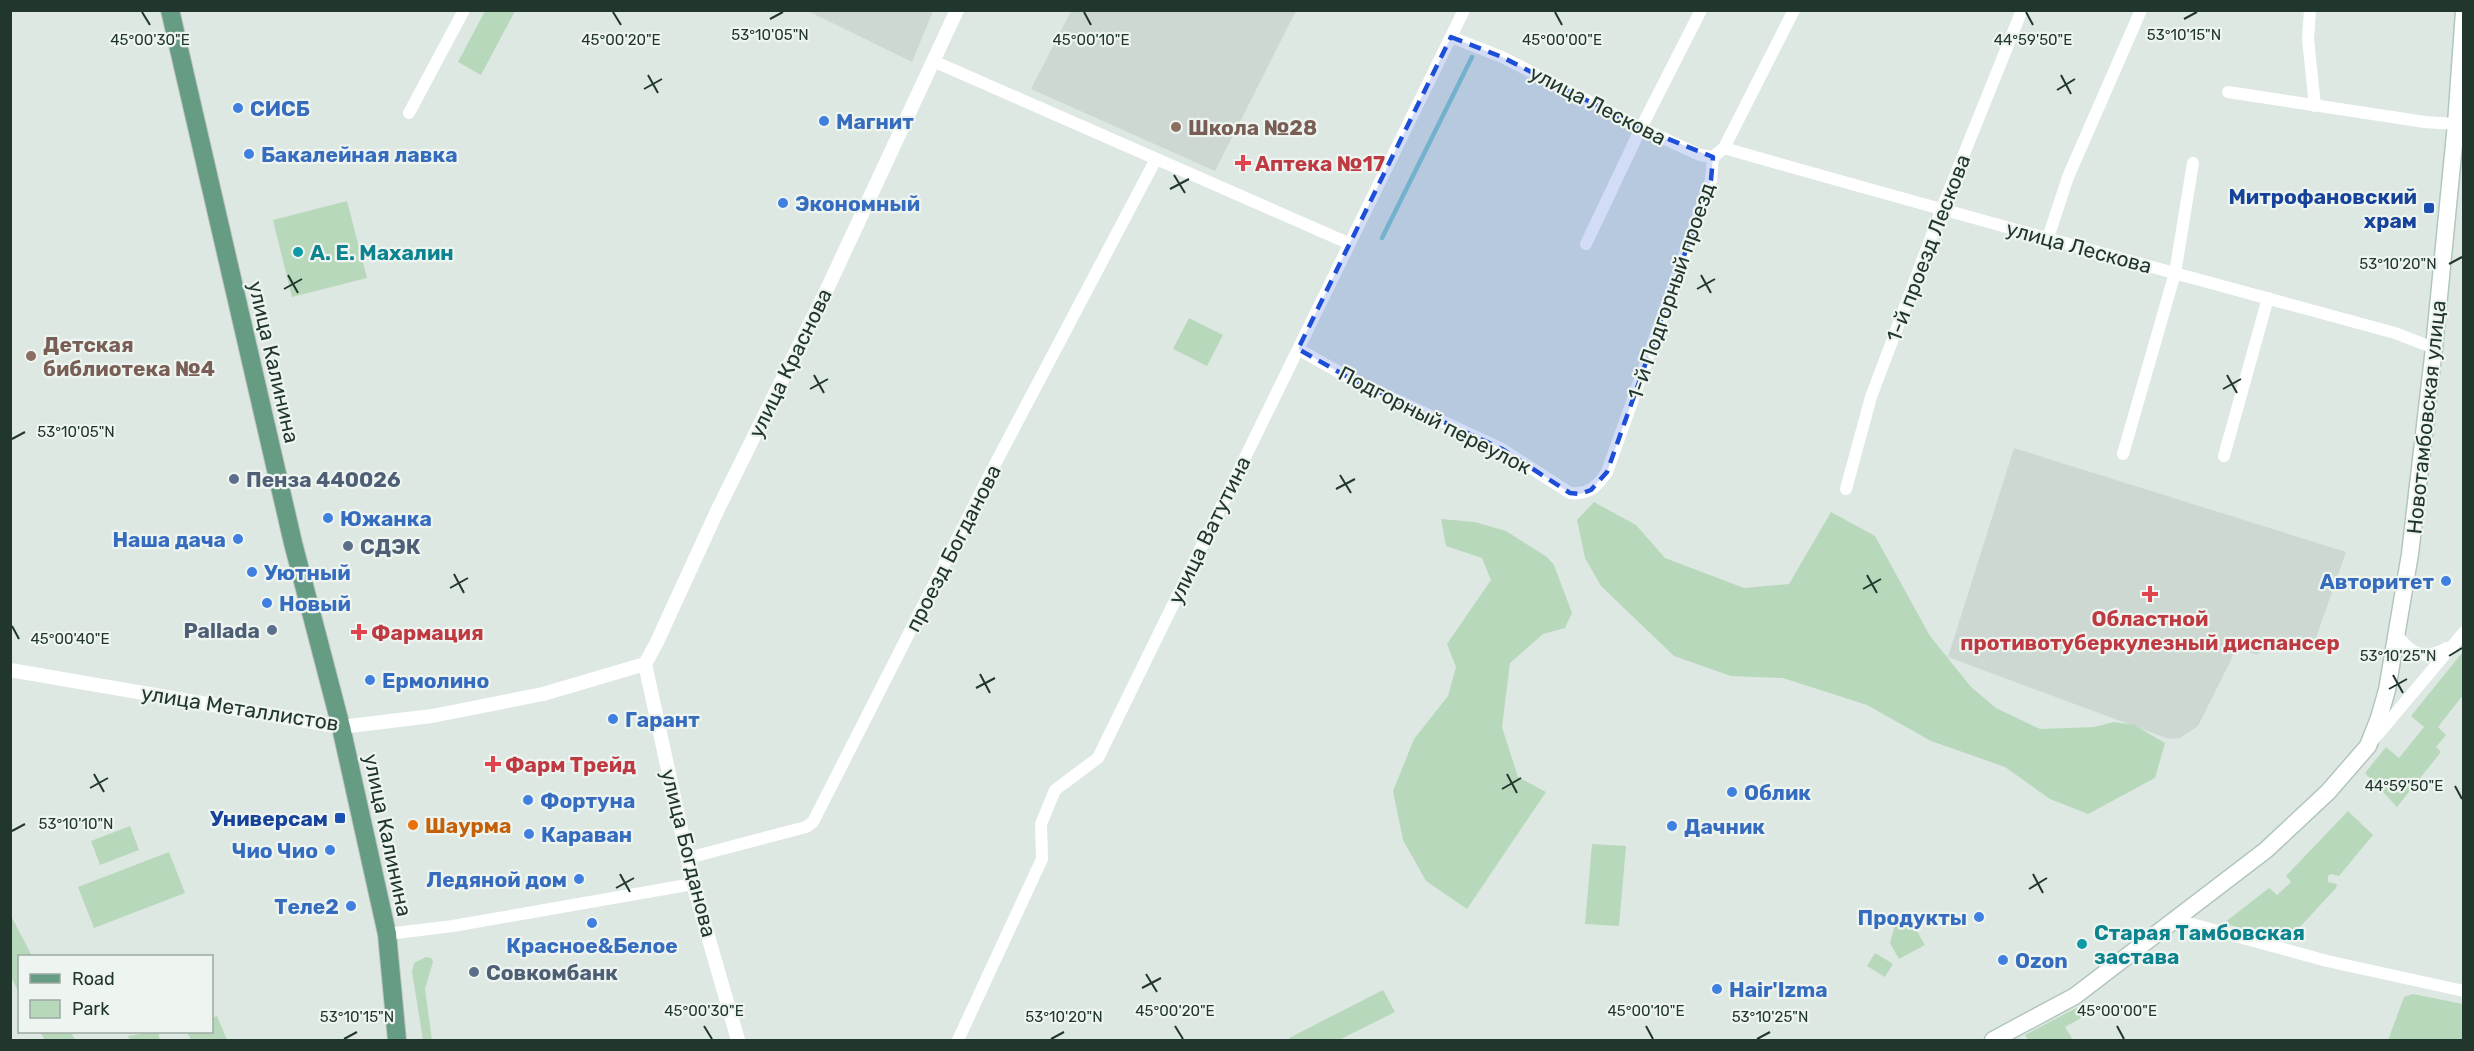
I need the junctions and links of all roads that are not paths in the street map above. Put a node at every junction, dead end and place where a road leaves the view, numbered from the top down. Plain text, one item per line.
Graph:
1 (170, 10) edge
2 (464, 10) edge
3 (957, 10) edge
4 (1464, 10) edge
5 (1701, 10) edge
6 (1794, 10) edge
7 (2022, 10) edge
8 (2141, 10) edge
9 (2310, 10) edge
10 (2463, 11) edge
11 (1451, 37) junction
12 (933, 61) junction
13 (2228, 92) dead end
14 (2315, 106) junction
15 (410, 113) dead end
16 (2456, 124) junction
17 (1641, 128) junction
18 (1724, 148) junction
19 (1713, 157) junction
20 (1156, 159) junction
21 (2193, 163) dead end
22 (1941, 211) junction
23 (2048, 238) junction
24 (1348, 243) junction
25 (1586, 244) dead end
26 (2175, 273) junction
27 (2268, 298) junction
28 (2434, 348) junction
29 (1298, 349) junction
30 (2123, 454) dead end
31 (2224, 456) dead end
32 (1846, 489) dead end
33 (1570, 493) joint
34 (2463, 632) edge
35 (2396, 633) junction
36 (2451, 646) junction
37 (645, 664) junction
38 (10, 670) edge
39 (341, 727) junction
40 (2368, 746) junction
41 (688, 858) junction
42 (693, 884) junction
43 (2177, 920) junction
44 (387, 934) junction
45 (2463, 991) edge
46 (396, 1041) edge
47 (738, 1041) edge
48 (958, 1041) edge
49 (1993, 1041) edge

1 - 39 main road, улица Калинина
2 - 15 street
3 - 12 street, улица Краснова
4 - 11 street, улица Ватутина
5 - 17 street
6 - 18 street, 1-й Подгорный проезд
7 - 22 street, 1-й проезд Лескова
8 - 23 street
9 - 14 street
10 - 16 main road, Новотамбовская улица
11 - 17 street, улица Лескова
11 - 24 street, улица Ватутина
12 - 20 street
12 - 37 street, улица Краснова
13 - 14 street
14 - 16 street
16 - 28 main road, Новотамбовская улица
17 - 19 street, улица Лескова
17 - 25 street
18 - 19 street, 1-й Подгорный проезд
18 - 22 street, улица Лескова
19 - 33 street, 1-й Подгорный проезд
20 - 24 street
20 - 41 street, проезд Богданова
21 - 26 street
22 - 23 street, улица Лескова
22 - 32 street, 1-й проезд Лескова
23 - 26 street, улица Лескова
24 - 29 street, улица Ватутина
26 - 27 street, улица Лескова
26 - 30 street
27 - 28 street, улица Лескова
27 - 31 street
28 - 35 main road, Новотамбовская улица
29 - 33 street, Подгорный переулок
29 - 48 street, улица Ватутина
34 - 36 street
35 - 36 street
35 - 40 main road, Новотамбовская улица
36 - 40 street
37 - 39 street, улица Металлистов
37 - 41 street, улица Богданова
38 - 39 street, улица Металлистов
39 - 44 main road, улица Калинина
40 - 43 main road, Новотамбовская улица
41 - 42 street, улица Богданова
42 - 44 street
42 - 47 street, улица Богданова
43 - 45 street
43 - 49 main road, Новотамбовская улица
44 - 46 main road, улица Калинина

